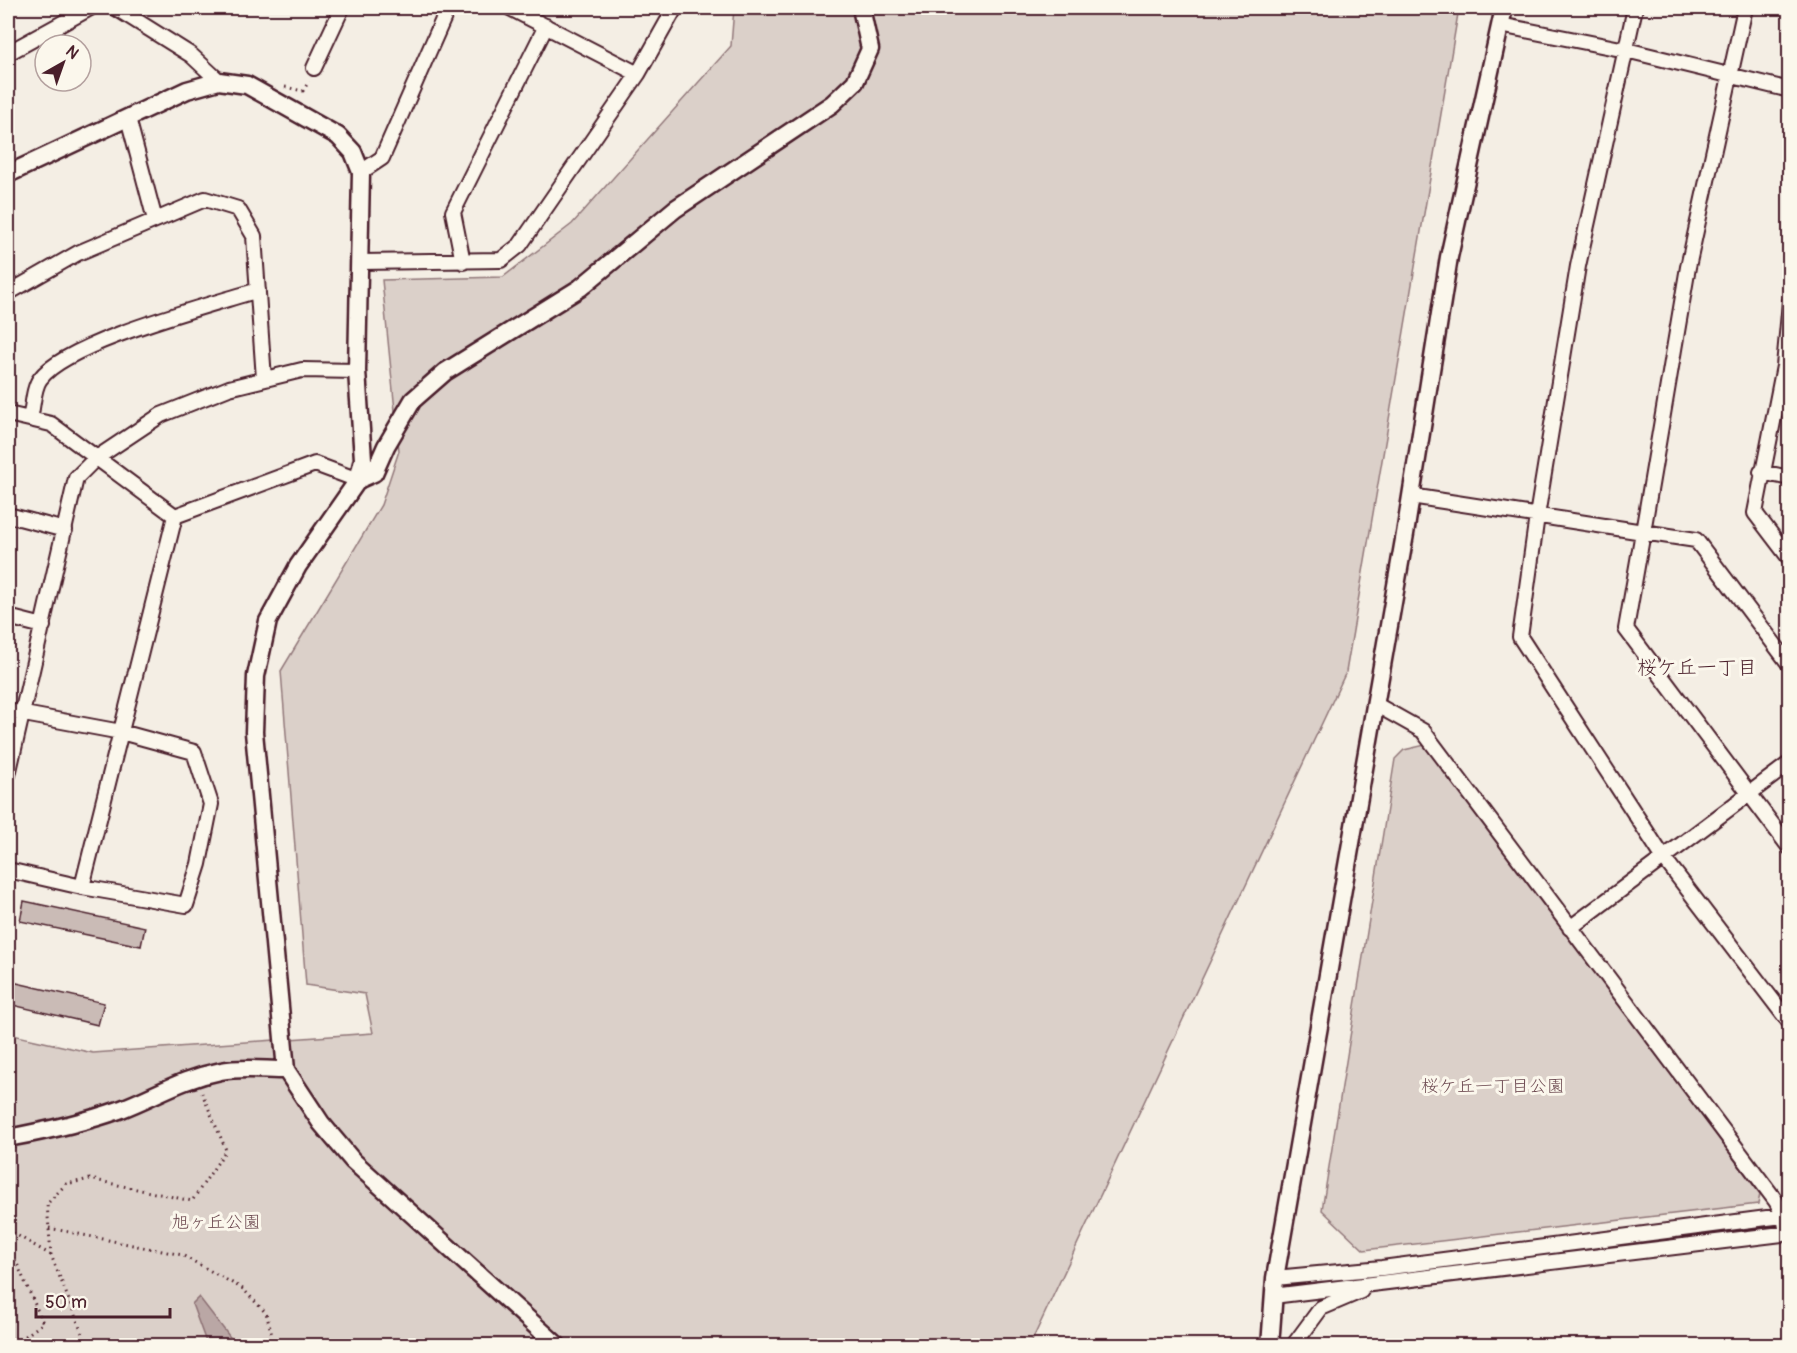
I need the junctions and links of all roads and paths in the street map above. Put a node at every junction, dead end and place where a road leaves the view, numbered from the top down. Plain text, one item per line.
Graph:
1 (90, 8) edge
2 (116, 8) edge
3 (342, 8) edge
4 (448, 8) edge
5 (510, 8) edge
6 (675, 8) edge
7 (861, 8) edge
8 (1504, 8) edge
9 (1635, 8) edge
10 (1745, 8) edge
11 (1500, 25) junction
12 (546, 26) junction
13 (1626, 50) junction
14 (8, 53) edge
15 (314, 68) joint
16 (638, 75) junction
17 (1730, 76) junction
18 (219, 81) junction
19 (1790, 90) edge
20 (279, 101) junction
21 (128, 118) junction
22 (362, 172) junction
23 (8, 174) edge
24 (155, 220) junction
25 (361, 262) junction
26 (463, 262) junction
27 (258, 290) junction
28 (8, 293) edge
29 (1790, 302) edge
30 (1787, 367) edge
31 (357, 371) junction
32 (264, 380) junction
33 (8, 414) edge
34 (30, 419) junction
35 (95, 459) junction
36 (1761, 472) junction
37 (1790, 478) edge
38 (358, 480) junction
39 (1411, 496) junction
40 (8, 515) edge
41 (175, 516) junction
42 (1536, 516) junction
43 (65, 530) junction
44 (1643, 532) junction
45 (1790, 559) edge
46 (8, 617) edge
47 (43, 626) junction
48 (1790, 665) edge
49 (1376, 704) junction
50 (8, 711) edge
51 (23, 715) junction
52 (121, 732) junction
53 (1790, 763) edge
54 (8, 775) edge
55 (1749, 794) junction
56 (1790, 848) edge
57 (1663, 857) junction
58 (8, 870) edge
59 (82, 887) junction
60 (1570, 928) junction
61 (1790, 1023) edge
62 (286, 1070) junction
63 (196, 1077) junction
64 (8, 1138) edge
65 (1787, 1216) edge
66 (49, 1228) junction
67 (8, 1230) edge
68 (1788, 1233) edge
69 (8, 1243) edge
70 (51, 1255) junction
71 (1275, 1278) junction
72 (1389, 1283) junction
73 (1273, 1296) junction
74 (12, 1346) edge
75 (67, 1346) edge
76 (274, 1346) edge
77 (558, 1346) edge
78 (1270, 1346) edge
79 (1293, 1346) edge

1 - 14 street
2 - 18 street
3 - 15 street
4 - 22 street
5 - 12 street
6 - 16 street
7 - 38 street
8 - 11 street
9 - 13 street
10 - 17 street
11 - 13 street
11 - 39 street
12 - 16 street
12 - 26 street
13 - 17 street
13 - 42 street
15 - 20 path
16 - 26 street
17 - 19 street
17 - 44 street
18 - 20 street
18 - 21 street
20 - 22 street
21 - 23 street
21 - 24 street
22 - 25 street
24 - 27 street
24 - 28 street
25 - 26 street
25 - 31 street
27 - 32 street
27 - 34 street
29 - 30 street
30 - 36 street
31 - 32 street
31 - 38 street
32 - 35 street
33 - 34 street
34 - 35 street
35 - 41 street
35 - 43 street
36 - 37 street
36 - 45 street
38 - 41 street
38 - 62 street
39 - 42 street
39 - 49 street
40 - 43 street
41 - 52 street
42 - 44 street
42 - 57 street
43 - 47 street
44 - 48 street
44 - 55 street
46 - 47 street
47 - 51 street
49 - 60 street
49 - 71 street
50 - 51 street
51 - 52 street
51 - 54 street
52 - 59 street
52 - 59 street
53 - 55 street
55 - 56 street
55 - 57 street
57 - 60 street
57 - 61 street
58 - 59 street
60 - 65 street
62 - 63 street
62 - 77 street
63 - 64 street
63 - 66 path
65 - 68 street
65 - 71 street
66 - 70 path
66 - 76 path
67 - 70 path
68 - 72 street
69 - 74 path
70 - 75 path
71 - 73 street
72 - 73 street
72 - 79 street
73 - 78 street

